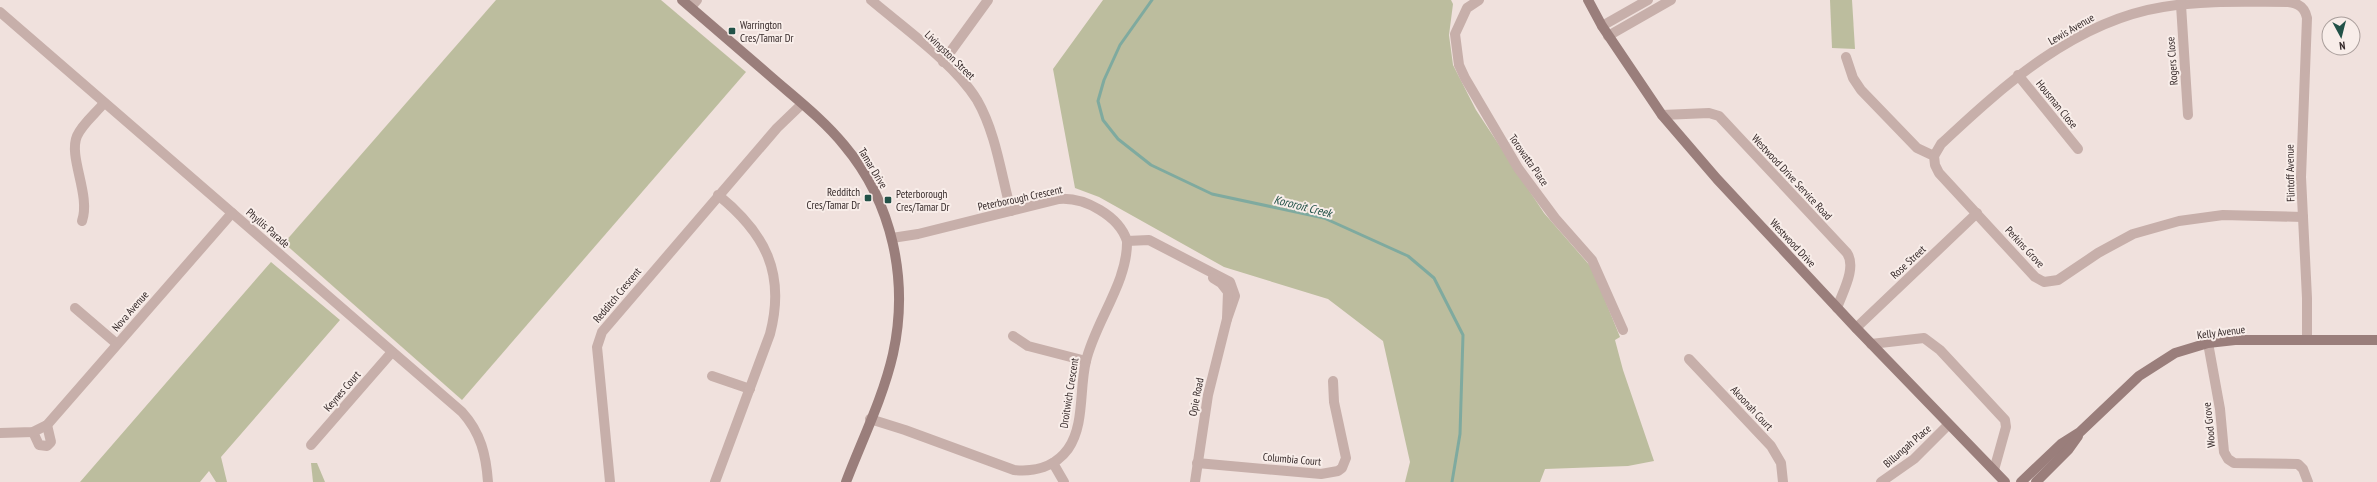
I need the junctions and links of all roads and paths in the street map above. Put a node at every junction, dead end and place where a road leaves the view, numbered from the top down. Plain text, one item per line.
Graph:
1 (682, 0) edge
2 (871, 0) edge
3 (988, 0) edge
4 (1479, 0) edge
5 (1588, 0) edge
6 (1648, 0) edge
7 (1671, 0) edge
8 (2250, 1) edge
9 (694, 4) edge
10 (2181, 5) junction
11 (2302, 7) joint
12 (0, 12) edge
13 (1602, 26) junction
14 (1608, 36) junction
15 (1846, 57) dead end
16 (943, 62) junction
17 (2018, 75) junction
18 (799, 102) junction
19 (104, 103) junction
20 (1662, 116) junction
21 (2188, 116) dead end
22 (2078, 149) dead end
23 (1934, 156) junction
24 (718, 195) junction
25 (1011, 211) junction
26 (232, 213) junction
27 (1977, 214) junction
28 (2303, 216) junction
29 (82, 221) dead end
30 (892, 240) junction
31 (1127, 242) junction
32 (75, 308) dead end
33 (1837, 308) junction
34 (1856, 328) junction
35 (1623, 330) dead end
36 (1013, 336) dead end
37 (2307, 340) junction
38 (2375, 340) edge
39 (2208, 343) junction
40 (117, 344) junction
41 (1871, 344) junction
42 (392, 352) junction
43 (1689, 359) dead end
44 (1086, 361) junction
45 (712, 376) dead end
46 (1333, 381) dead end
47 (750, 389) junction
48 (871, 417) junction
49 (47, 425) junction
50 (1948, 425) junction
51 (33, 432) junction
52 (2080, 432) junction
53 (0, 433) edge
54 (311, 445) dead end
55 (1053, 463) junction
56 (1197, 463) junction
57 (1994, 470) junction
58 (488, 482) edge
59 (610, 482) edge
60 (715, 482) edge
61 (846, 482) edge
62 (1064, 482) edge
63 (1195, 482) edge
64 (1783, 482) edge
65 (1881, 482) edge
66 (2005, 482) edge
67 (2021, 482) edge
68 (2036, 482) edge
69 (2308, 482) edge

1 - 9 street, Tamar Drive
2 - 16 street, Livingston Street
3 - 16 street
4 - 35 street, Torowatta Place
5 - 13 street, Westwood Drive
6 - 13 street
7 - 14 street
8 - 10 street, Lewis Avenue
8 - 11 street, Lewis Avenue
9 - 18 street, Tamar Drive
10 - 17 street, Lewis Avenue
10 - 21 street, Rogers Close
11 - 28 street, Flintoff Avenue
12 - 19 street, Phyllis Parade
13 - 14 street, Westwood Drive
14 - 20 street, Westwood Drive
15 - 23 street
16 - 25 street, Livingston Street
17 - 22 street, Housman Close
17 - 23 street, Lewis Avenue
18 - 24 street, Redditch Crescent
18 - 30 street, Tamar Drive
19 - 26 street, Phyllis Parade
19 - 29 street
20 - 33 street, Westwood Drive
20 - 33 street, Westwood Drive Service Road
23 - 27 street, Perkins Grove
24 - 47 street
24 - 59 street, Redditch Crescent
25 - 30 street, Peterborough Crescent
25 - 31 street, Peterborough Crescent
26 - 40 street, Nova Avenue
26 - 42 street, Phyllis Parade
27 - 28 street, Perkins Grove
27 - 34 street, Rose Street
28 - 37 street, Flintoff Avenue
30 - 48 street, Tamar Drive
31 - 44 street, Droitwich Crescent
31 - 56 street, Opie Road
32 - 40 street
33 - 34 street, Westwood Drive
34 - 41 street, Westwood Drive
36 - 44 street
37 - 38 street, Kelly Avenue
37 - 39 street, Kelly Avenue
39 - 52 street, Kelly Avenue
39 - 69 street, Wood Grove
40 - 49 street, Nova Avenue
41 - 50 street, Westwood Drive
41 - 57 street
42 - 54 street, Keynes Court
42 - 58 street, Phyllis Parade
43 - 64 street, Akoonah Court
44 - 55 street, Droitwich Crescent
45 - 47 street
46 - 56 street, Columbia Court
47 - 60 street
48 - 55 street, Droitwich Crescent
48 - 61 street, Tamar Drive
49 - 51 street, Nova Avenue
49 - 51 street
50 - 57 street, Westwood Drive
50 - 65 street, Billungah Place
51 - 53 street, Nova Avenue
52 - 67 street, Kelly Avenue
52 - 68 street, Kelly Avenue
55 - 62 street
56 - 63 street, Opie Road
57 - 66 street, Westwood Drive

